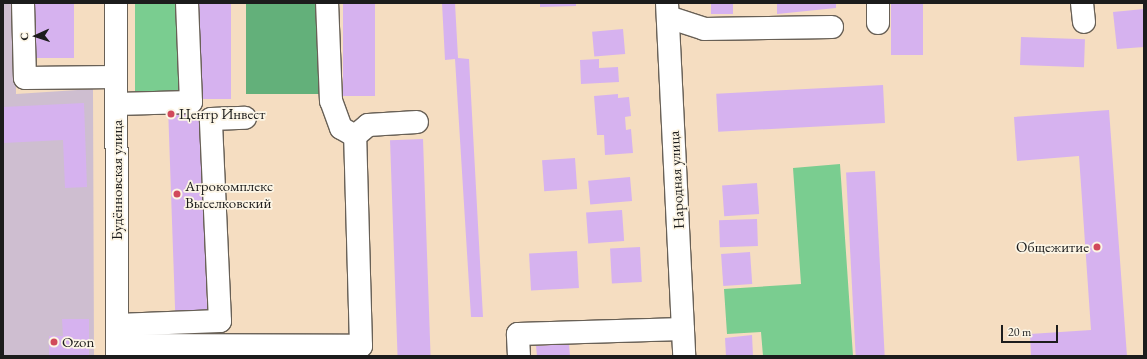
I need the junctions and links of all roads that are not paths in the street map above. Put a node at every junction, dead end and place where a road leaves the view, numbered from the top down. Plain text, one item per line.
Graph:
1 (24, 3) edge
2 (116, 3) edge
3 (187, 3) edge
4 (327, 3) edge
5 (668, 10) edge
6 (832, 27) dead end
7 (116, 77) junction
8 (116, 104) junction
9 (245, 118) dead end
10 (417, 122) dead end
11 (355, 136) junction
12 (683, 329) junction
13 (117, 342) edge
14 (361, 351) edge
15 (519, 356) edge
16 (684, 356) edge

1 - 7 street
2 - 7 street, Будённовская улица
3 - 8 street
4 - 11 street
5 - 6 street
5 - 12 street, Народная улица
7 - 8 street, Будённовская улица
8 - 13 street, Будённовская улица
9 - 13 street
10 - 11 street
11 - 14 street
12 - 15 street
12 - 16 street, Народная улица
13 - 14 street

